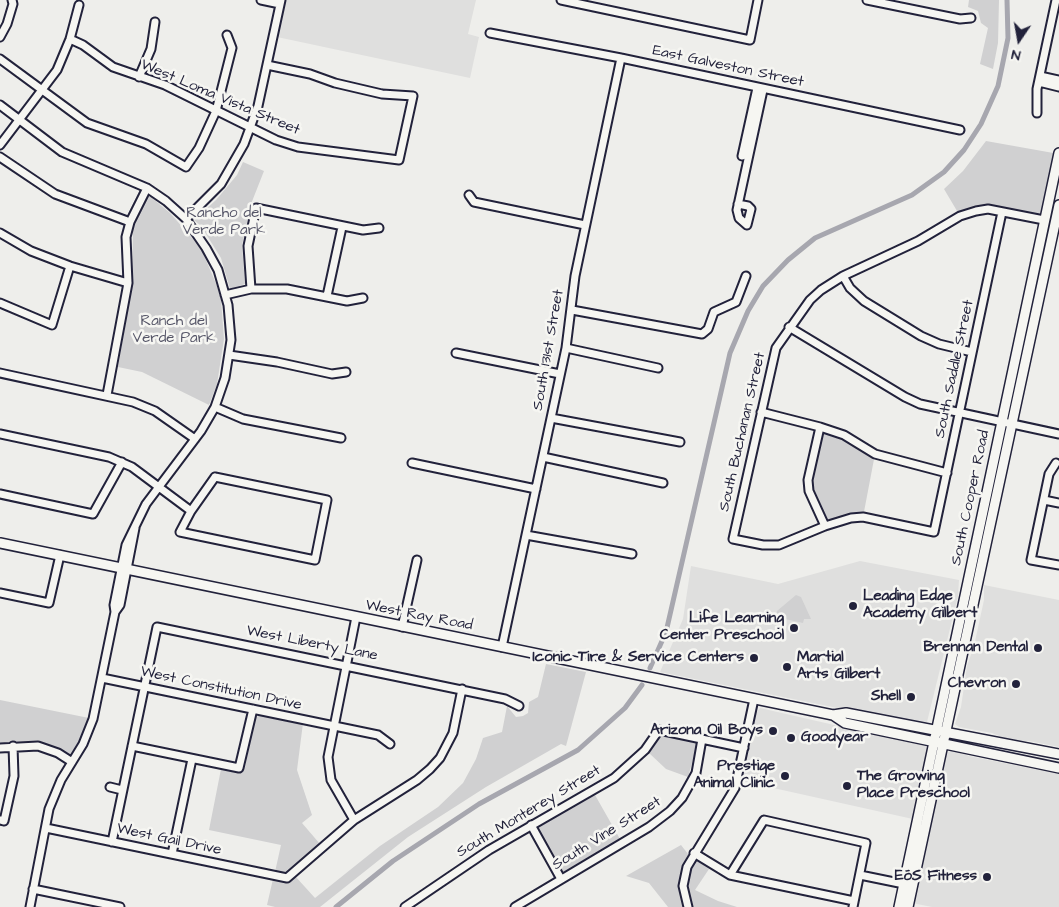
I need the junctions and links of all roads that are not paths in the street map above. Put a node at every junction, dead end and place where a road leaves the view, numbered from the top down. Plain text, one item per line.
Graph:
1 (12, 0) edge
2 (262, 0) edge
3 (561, 0) edge
4 (758, 0) edge
5 (867, 0) edge
6 (1056, 0) edge
7 (281, 2) edge
8 (902, 3) edge
9 (79, 5) dead end
10 (972, 18) dead end
11 (155, 22) dead end
12 (490, 33) dead end
13 (227, 35) dead end
14 (0, 37) edge
15 (70, 39) junction
16 (621, 58) junction
17 (0, 59) edge
18 (267, 65) junction
19 (139, 77) junction
20 (1039, 79) junction
21 (1059, 80) edge
22 (1059, 87) edge
23 (760, 89) junction
24 (42, 90) junction
25 (0, 105) edge
26 (216, 111) junction
27 (1037, 113) dead end
28 (19, 120) junction
29 (250, 128) junction
30 (960, 130) dead end
31 (0, 145) edge
32 (1059, 153) edge
33 (742, 156) dead end
34 (0, 157) edge
35 (147, 188) junction
36 (469, 195) dead end
37 (738, 204) dead end
38 (1059, 205) edge
39 (1002, 212) junction
40 (186, 219) junction
41 (1044, 220) junction
42 (130, 222) junction
43 (1055, 223) junction
44 (585, 225) junction
45 (342, 227) junction
46 (379, 228) dead end
47 (0, 233) edge
48 (70, 266) junction
49 (746, 276) dead end
50 (843, 276) junction
51 (128, 283) junction
52 (251, 289) junction
53 (225, 295) junction
54 (327, 296) junction
55 (363, 298) dead end
56 (0, 303) edge
57 (572, 310) junction
58 (789, 327) junction
59 (566, 348) junction
60 (972, 352) junction
61 (456, 353) dead end
62 (229, 355) junction
63 (658, 368) dead end
64 (346, 372) dead end
65 (0, 373) edge
66 (560, 374) junction
67 (107, 395) junction
68 (214, 407) junction
69 (761, 412) junction
70 (960, 412) junction
71 (551, 418) junction
72 (1001, 422) junction
73 (1013, 424) junction
74 (820, 427) junction
75 (0, 434) edge
76 (1059, 434) edge
77 (341, 438) dead end
78 (195, 439) junction
79 (680, 442) dead end
80 (542, 457) junction
81 (122, 462) junction
82 (412, 463) dead end
83 (1056, 463) dead end
84 (947, 473) junction
85 (663, 482) dead end
86 (159, 487) junction
87 (536, 489) junction
88 (0, 494) edge
89 (1044, 500) junction
90 (1059, 502) edge
91 (191, 511) junction
92 (825, 526) junction
93 (526, 534) junction
94 (0, 543) edge
95 (632, 554) dead end
96 (60, 555) junction
97 (417, 560) dead end
98 (1059, 565) edge
99 (124, 569) junction
100 (966, 590) junction
101 (977, 592) junction
102 (0, 593) edge
103 (356, 617) junction
104 (402, 627) junction
105 (502, 647) junction
106 (346, 665) junction
107 (102, 678) junction
108 (144, 687) junction
109 (462, 689) junction
110 (754, 699) junction
111 (519, 706) dead end
112 (253, 710) junction
113 (834, 716) junction
114 (334, 726) junction
115 (936, 731) junction
116 (946, 733) junction
117 (702, 739) junction
118 (934, 743) junction
119 (390, 744) dead end
120 (944, 745) junction
121 (13, 746) junction
122 (132, 746) junction
123 (0, 748) edge
124 (744, 748) junction
125 (1059, 754) edge
126 (192, 759) junction
127 (72, 762) junction
128 (1059, 768) edge
129 (110, 787) dead end
130 (122, 790) junction
131 (2, 820) edge
132 (354, 820) junction
133 (531, 825) junction
134 (46, 828) junction
135 (112, 842) junction
136 (694, 853) junction
137 (172, 854) junction
138 (860, 874) junction
139 (730, 875) junction
140 (561, 879) junction
141 (908, 885) junction
142 (33, 889) junction
143 (73, 898) junction
144 (853, 904) edge
145 (30, 907) edge
146 (71, 907) edge
147 (120, 907) edge
148 (405, 907) edge
149 (515, 907) edge
150 (688, 907) edge
151 (899, 907) edge
152 (908, 907) edge

1 - 14 street
2 - 7 street
3 - 4 street
5 - 8 street
6 - 20 street
7 - 18 street
8 - 10 street
9 - 15 street
11 - 19 street
12 - 16 street, East Galveston Street
13 - 26 street
15 - 19 street, West Loma Vista Street
15 - 24 street
16 - 23 street, East Galveston Street
16 - 44 street, South 131st Street
17 - 24 street
18 - 29 street
18 - 29 street, West Loma Vista Street
19 - 26 street, West Loma Vista Street
20 - 21 street
20 - 22 street
20 - 27 street
23 - 30 street, East Galveston Street
23 - 33 street
23 - 37 street
24 - 26 street
24 - 28 street
25 - 28 street
26 - 29 street, West Loma Vista Street
28 - 31 street
28 - 35 street
29 - 40 street
32 - 41 main road, South Cooper Road
34 - 42 street
35 - 40 street
35 - 42 street
36 - 44 street
38 - 43 main road, South Cooper Road
39 - 41 street, South Buchanan Street
39 - 50 street, South Buchanan Street
39 - 60 street, South Saddle Street
40 - 53 street
41 - 43 main road
41 - 72 main road, South Cooper Road
42 - 51 street
43 - 73 main road, South Cooper Road
44 - 57 street, South 131st Street
45 - 46 street
45 - 52 street
45 - 54 street
47 - 48 street
48 - 51 street
48 - 56 street
49 - 57 street
50 - 58 street, South Buchanan Street
50 - 60 street
51 - 67 street
52 - 53 street
52 - 54 street
53 - 62 street
54 - 55 street
57 - 59 street, South 131st Street
58 - 69 street, South Buchanan Street
58 - 70 street
59 - 63 street
59 - 66 street, South 131st Street
60 - 70 street, South Saddle Street
61 - 66 street
62 - 64 street
62 - 68 street
65 - 67 street
66 - 71 street, South 131st Street
67 - 78 street
68 - 77 street
68 - 78 street
69 - 74 street
69 - 92 street, South Buchanan Street
70 - 72 street
70 - 84 street, South Saddle Street
71 - 79 street
71 - 80 street, South 131st Street
72 - 73 street
72 - 100 main road, South Cooper Road
73 - 76 street
73 - 101 main road, South Cooper Road
74 - 84 street
74 - 92 street
75 - 81 street
78 - 86 street
80 - 85 street
80 - 87 street, South 131st Street
81 - 86 street
81 - 88 street
82 - 87 street
83 - 89 street
84 - 92 street, South Saddle Street
86 - 91 street
86 - 99 street
87 - 93 street, South 131st Street
89 - 90 street
89 - 98 street
91 - 91 street
93 - 95 street
93 - 105 street, South 131st Street
94 - 96 main road, West Ray Road
96 - 99 main road, West Ray Road
96 - 102 street
97 - 104 street
99 - 103 main road, West Ray Road
99 - 107 street
100 - 101 main road
100 - 115 main road, South Cooper Road
101 - 116 main road, South Cooper Road
103 - 104 main road, West Ray Road
103 - 106 street
104 - 105 main road, West Ray Road
105 - 110 main road, West Ray Road
106 - 108 street, West Liberty Lane
106 - 109 street, West Liberty Lane
106 - 114 street
107 - 108 street, West Constitution Drive
107 - 127 street
108 - 112 street, West Constitution Drive
108 - 122 street
109 - 111 street, West Liberty Lane
109 - 132 street
110 - 113 main road, West Ray Road
110 - 124 street
112 - 114 street, West Constitution Drive
112 - 126 street
113 - 115 main road, West Ray Road
113 - 118 main road, West Ray Road
114 - 119 street, West Constitution Drive
114 - 132 street
115 - 116 main road, West Ray Road
115 - 118 main road, South Cooper Road
116 - 120 main road, South Cooper Road
116 - 125 main road, West Ray Road
117 - 124 street
117 - 133 street, South Monterey Street
117 - 140 street, South Vine Street
118 - 120 main road, West Ray Road
118 - 141 main road, South Cooper Road
120 - 128 main road, West Ray Road
120 - 141 main road, South Cooper Road
121 - 123 street
121 - 127 street
121 - 131 street
122 - 126 street
122 - 130 street
124 - 136 street
126 - 137 street
127 - 134 street
129 - 130 street
130 - 135 street
132 - 137 street, West Gail Drive
133 - 140 street
133 - 148 street, South Monterey Street
134 - 135 street, West Gail Drive
134 - 142 street
135 - 137 street, West Gail Drive
136 - 139 street
136 - 150 street
138 - 139 street
138 - 141 street
138 - 144 street
139 - 144 street
140 - 149 street, South Vine Street
141 - 151 main road, South Cooper Road
141 - 152 main road, South Cooper Road
142 - 143 street
142 - 145 street
143 - 146 street
143 - 147 street

